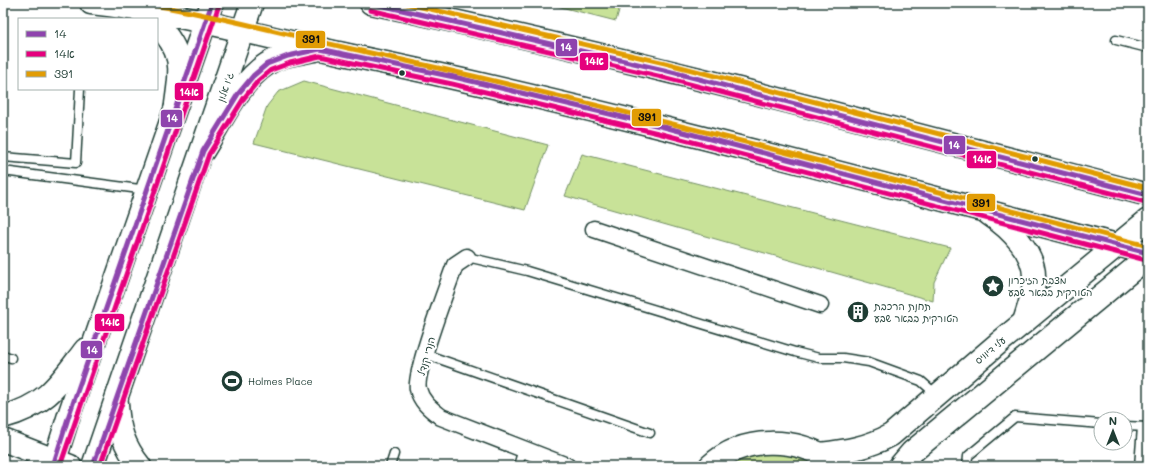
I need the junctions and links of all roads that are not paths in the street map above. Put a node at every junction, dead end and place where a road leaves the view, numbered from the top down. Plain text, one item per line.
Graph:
1 (92, 3) edge
2 (212, 3) edge
3 (252, 3) edge
4 (371, 3) edge
5 (116, 6) junction
6 (146, 18) edge
7 (205, 24) junction
8 (158, 25) edge
9 (244, 32) junction
10 (1116, 40) dead end
11 (1148, 48) edge
12 (320, 49) junction
13 (80, 90) edge
14 (176, 104) junction
15 (202, 151) junction
16 (3, 157) edge
17 (3, 171) edge
18 (147, 190) junction
19 (1148, 195) edge
20 (983, 210) junction
21 (1148, 220) edge
22 (594, 229) dead end
23 (1118, 245) junction
24 (1148, 253) edge
25 (467, 257) joint
26 (1148, 257) edge
27 (820, 305) dead end
28 (1024, 322) junction
29 (97, 334) junction
30 (425, 354) junction
31 (938, 395) junction
32 (117, 397) junction
33 (3, 417) edge
34 (1093, 423) edge
35 (1133, 426) edge
36 (1145, 427) edge
37 (650, 433) dead end
38 (3, 440) edge
39 (523, 448) junction
40 (394, 454) dead end
41 (820, 454) junction
42 (59, 464) edge
43 (93, 466) edge
44 (140, 466) edge
45 (390, 466) edge
46 (518, 466) edge
47 (567, 466) edge
48 (710, 466) edge
49 (838, 466) edge
50 (900, 466) edge
51 (966, 466) edge
52 (1139, 466) edge

1 - 5 main road
2 - 7 main road
3 - 9 main road, ג'ו אלון
4 - 19 main road
5 - 6 main road
5 - 7 main road
7 - 9 main road
7 - 14 main road
8 - 14 main road
9 - 12 main road
9 - 15 main road, ג'ו אלון
10 - 11 lane
12 - 15 main road
12 - 20 main road
13 - 16 lane
14 - 18 main road
15 - 32 main road, ג'ו אלון
17 - 18 lane
18 - 29 main road
20 - 23 main road
20 - 28 main road
21 - 23 main road, עלי דיוויס
22 - 27 street
23 - 24 main road
23 - 28 main road, עלי דיוויס
25 - 30 street, הנרי קנדל
25 - 31 lane
26 - 50 main road
28 - 31 main road, עלי דיוויס
29 - 33 main road
29 - 42 main road
30 - 37 lane
30 - 39 street, הנרי קנדל
31 - 41 main road, עלי דיוויס
32 - 43 main road, ג'ו אלון
32 - 44 main road
34 - 51 lane
35 - 36 lane
36 - 52 lane
38 - 42 main road
39 - 46 lane
39 - 47 street, הנרי קנדל
40 - 45 lane
41 - 48 main road
41 - 49 main road

